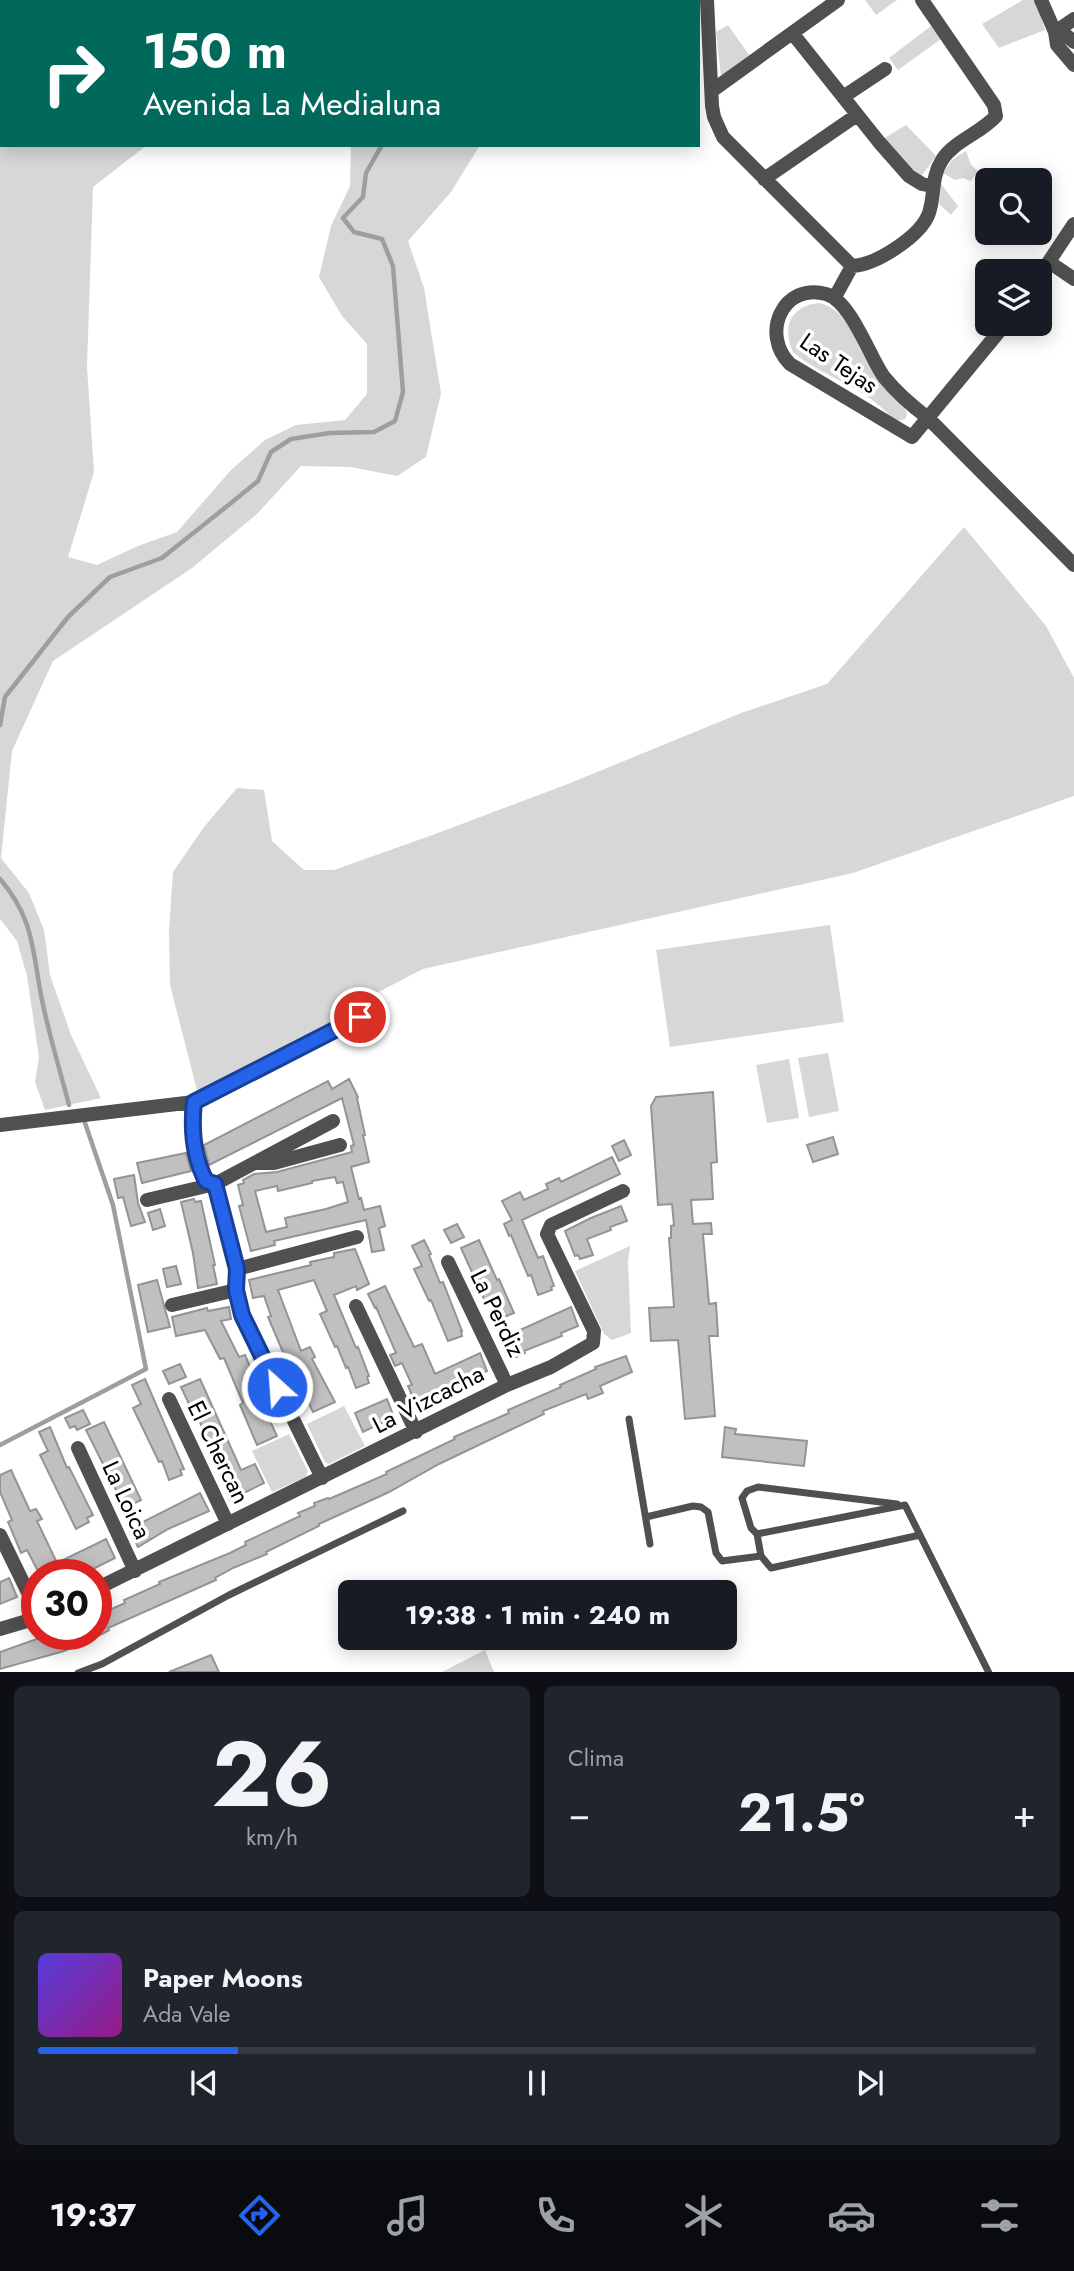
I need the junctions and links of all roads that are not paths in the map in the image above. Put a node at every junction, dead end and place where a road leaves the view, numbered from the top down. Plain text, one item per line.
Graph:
1 (707, 0) edge
2 (838, 0) edge
3 (922, 0) edge
4 (1041, 0) edge
5 (1074, 19) edge
6 (1055, 32) junction
7 (793, 34) junction
8 (1074, 43) edge
9 (1074, 65) edge
10 (885, 68) dead end
11 (713, 90) junction
12 (843, 97) junction
13 (857, 115) junction
14 (764, 179) junction
15 (932, 186) junction
16 (1074, 224) edge
17 (1051, 259) edge
18 (1052, 264) edge
19 (852, 266) junction
20 (1074, 279) edge
21 (835, 298) junction
22 (996, 336) edge
23 (928, 418) junction
24 (1074, 565) edge
25 (360, 1017) dead end
26 (194, 1102) junction
27 (333, 1121) dead end
28 (0, 1125) edge
29 (340, 1145) dead end
30 (254, 1163) junction
31 (215, 1184) junction
32 (623, 1191) dead end
33 (146, 1199) dead end
34 (357, 1237) dead end
35 (448, 1262) dead end
36 (237, 1269) junction
37 (236, 1290) junction
38 (172, 1305) dead end
39 (356, 1306) dead end
40 (507, 1385) junction
41 (169, 1399) dead end
42 (629, 1419) dead end
43 (415, 1432) junction
44 (78, 1448) dead end
45 (322, 1478) junction
46 (905, 1505) junction
47 (403, 1511) dead end
48 (646, 1517) junction
49 (228, 1524) junction
50 (757, 1534) junction
51 (0, 1535) edge
52 (920, 1535) junction
53 (650, 1544) dead end
54 (761, 1556) junction
55 (135, 1571) junction
56 (21, 1578) edge
57 (112, 1582) edge
58 (21, 1623) edge
59 (0, 1629) edge
60 (78, 1672) edge
61 (989, 1672) edge

1 - 11 street
2 - 7 street
3 - 15 street
4 - 6 street
5 - 6 street
6 - 8 street
6 - 9 street
7 - 11 street
7 - 12 street
10 - 12 street
11 - 14 street
12 - 13 street
13 - 14 street
13 - 15 street
14 - 19 street
15 - 19 street
16 - 17 street
18 - 20 street
19 - 21 street
21 - 23 street, Las Tejas
21 - 23 street, Las Tejas
22 - 23 street
23 - 24 street, Las Tejas
25 - 26 street
26 - 28 street
26 - 31 street
27 - 30 street
29 - 30 street
30 - 31 street
31 - 33 street
31 - 36 street
32 - 40 street, La Vizcacha
34 - 36 street
35 - 40 street, La Perdiz
36 - 37 street
37 - 38 street
37 - 45 street
39 - 43 street
40 - 43 street, La Vizcacha
41 - 49 street, El Chercan
42 - 48 lane
43 - 45 street, La Vizcacha
44 - 55 street, La Loica
45 - 49 street, La Vizcacha
46 - 50 lane
46 - 50 lane
46 - 52 lane
47 - 60 lane
48 - 53 lane
48 - 54 lane
49 - 55 street, La Vizcacha
50 - 54 lane
51 - 56 street
52 - 54 lane
52 - 61 lane
55 - 57 street, La Vizcacha
58 - 59 street

